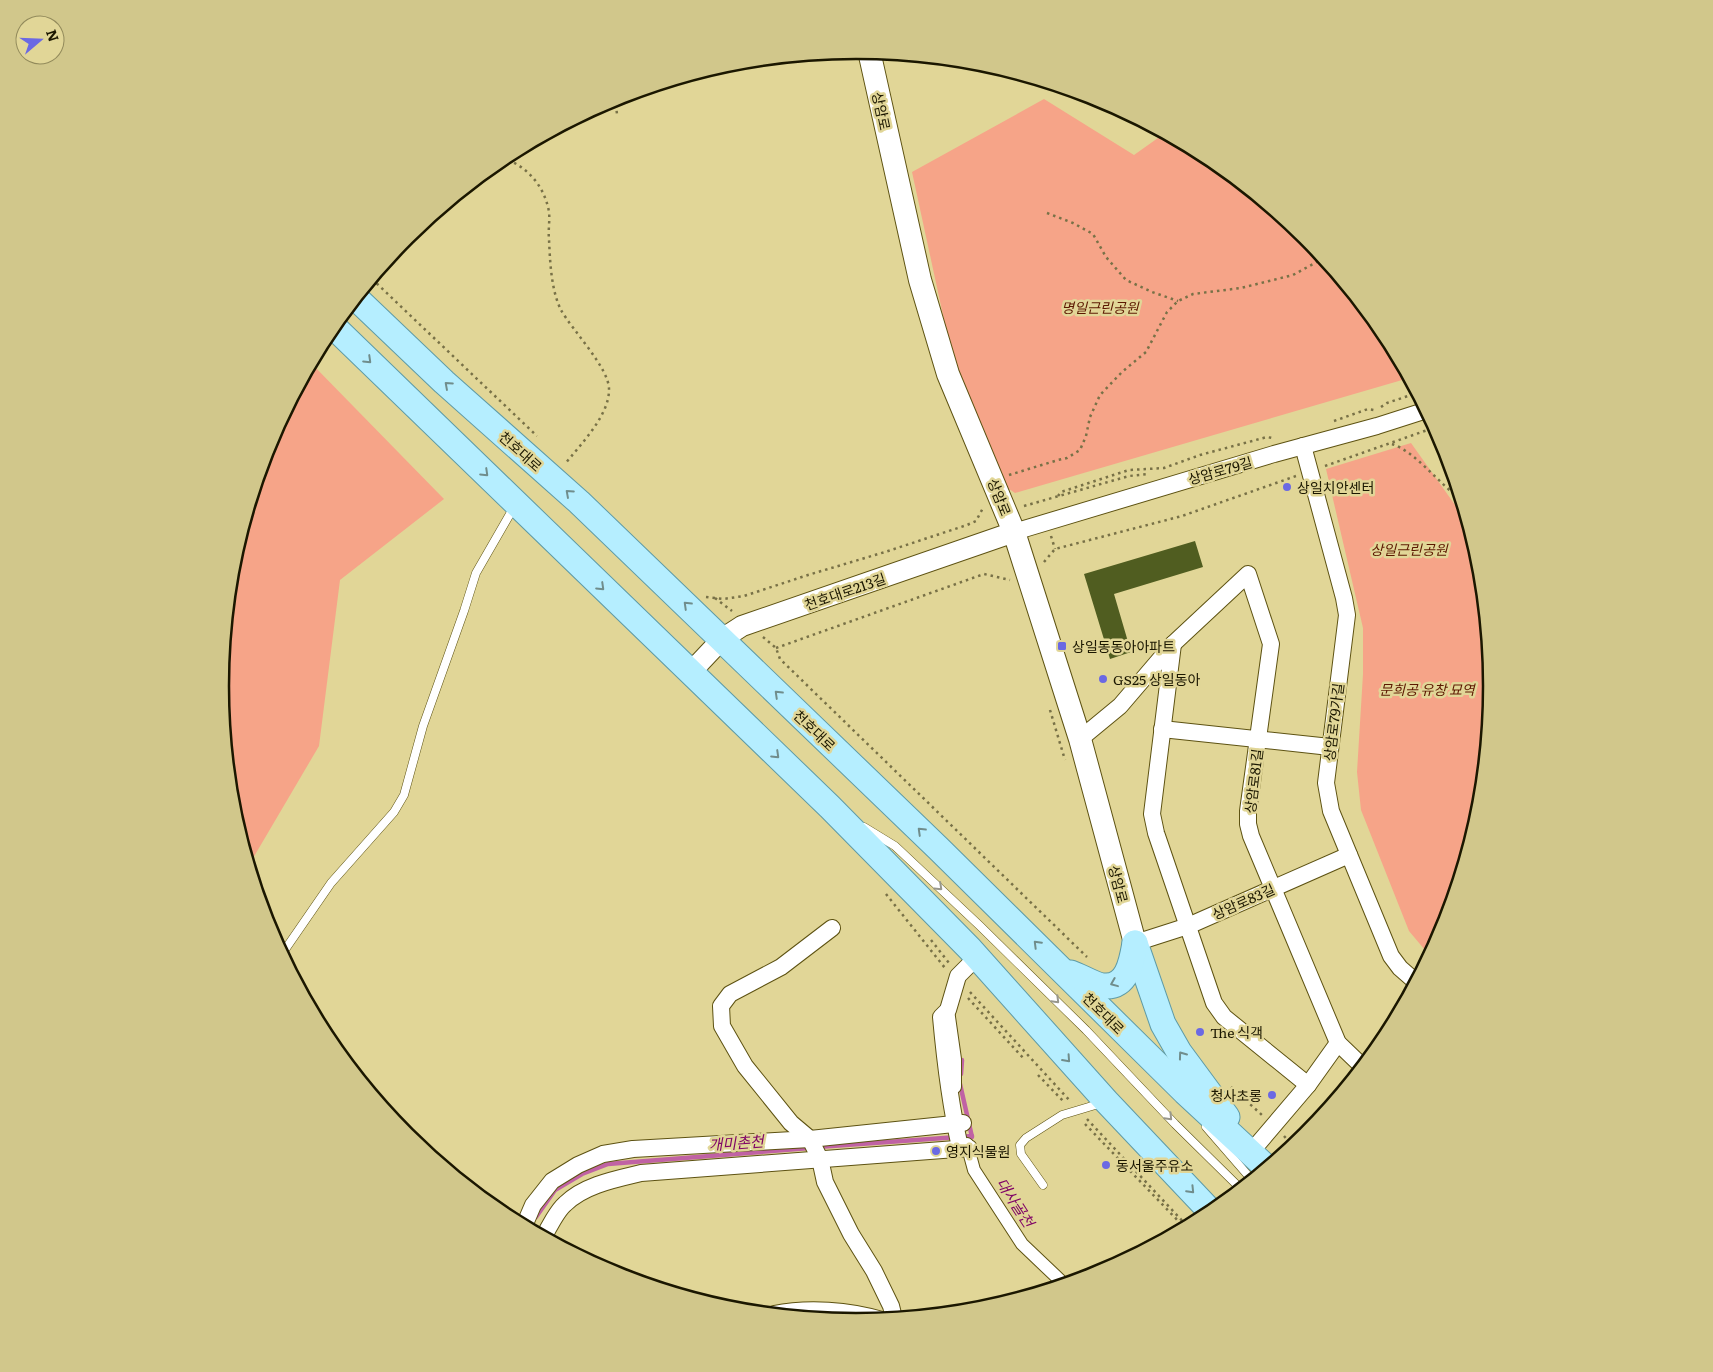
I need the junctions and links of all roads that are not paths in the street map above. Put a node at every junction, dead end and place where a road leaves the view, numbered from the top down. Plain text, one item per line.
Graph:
1 (872, 59) edge
2 (360, 302) edge
3 (339, 332) edge
4 (1420, 412) edge
5 (1303, 446) junction
6 (516, 503) junction
7 (1014, 532) junction
8 (722, 639) junction
9 (1173, 644) junction
10 (690, 673) junction
11 (1162, 729) junction
12 (1080, 739) junction
13 (1258, 740) junction
14 (1330, 747) junction
15 (830, 807) junction
16 (1349, 855) junction
17 (1273, 888) junction
18 (1188, 926) junction
19 (832, 928) dead end
20 (1135, 943) junction
21 (287, 947) edge
22 (977, 956) junction
23 (1060, 969) junction
24 (1411, 978) edge
25 (1133, 1041) junction
26 (1338, 1043) junction
27 (1358, 1062) edge
28 (1308, 1085) junction
29 (1106, 1101) junction
30 (1189, 1107) dead end
31 (1202, 1122) dead end
32 (962, 1135) junction
33 (810, 1139) junction
34 (820, 1159) junction
35 (1259, 1160) edge
36 (1248, 1176) edge
37 (1043, 1185) dead end
38 (1237, 1185) edge
39 (1206, 1207) edge
40 (527, 1219) edge
41 (548, 1232) edge
42 (1059, 1280) edge
43 (795, 1310) edge
44 (893, 1312) edge
45 (845, 1313) edge

1 - 7 main road, 상암로
8 -> 2 main road, 천호대로
3 -> 6 main road
4 - 5 street, 상암로79길
5 - 7 street, 상암로79길
5 - 14 street, 상암로79가길
6 -> 10 main road
6 - 21 lane
7 - 8 street, 천호대로213길
7 - 12 main road, 상암로
8 - 10 street, 천호대로213길
23 -> 8 main road, 천호대로
9 - 11 street
9 - 12 street, 상암로81길
9 - 13 street, 상암로81길
10 -> 15 main road
11 - 13 street
11 - 18 street
12 - 20 main road, 상암로
13 - 14 street
13 - 17 street, 상암로81길
14 - 16 street, 상암로79가길
15 - 22 main road
15 -> 38 lane
16 - 17 street, 상암로83길
16 - 24 street, 상암로79가길
17 - 18 street, 상암로83길
17 - 26 street, 상암로81길
18 - 20 street, 상암로83길
18 - 28 street
19 - 33 street
20 -> 23 main road
35 -> 20 main road
22 -> 29 main road
22 - 32 street
23 - 25 main road, 천호대로
25 - 30 lane
25 - 35 main road, 천호대로
26 - 27 street, 상암로81길
26 - 28 street
28 - 35 street
29 - 37 lane
29 -> 39 main road
31 - 36 lane
32 - 33 street
32 - 34 street
32 - 42 street
33 - 34 street
33 - 40 street
34 - 41 street
34 - 44 street
43 - 45 street

